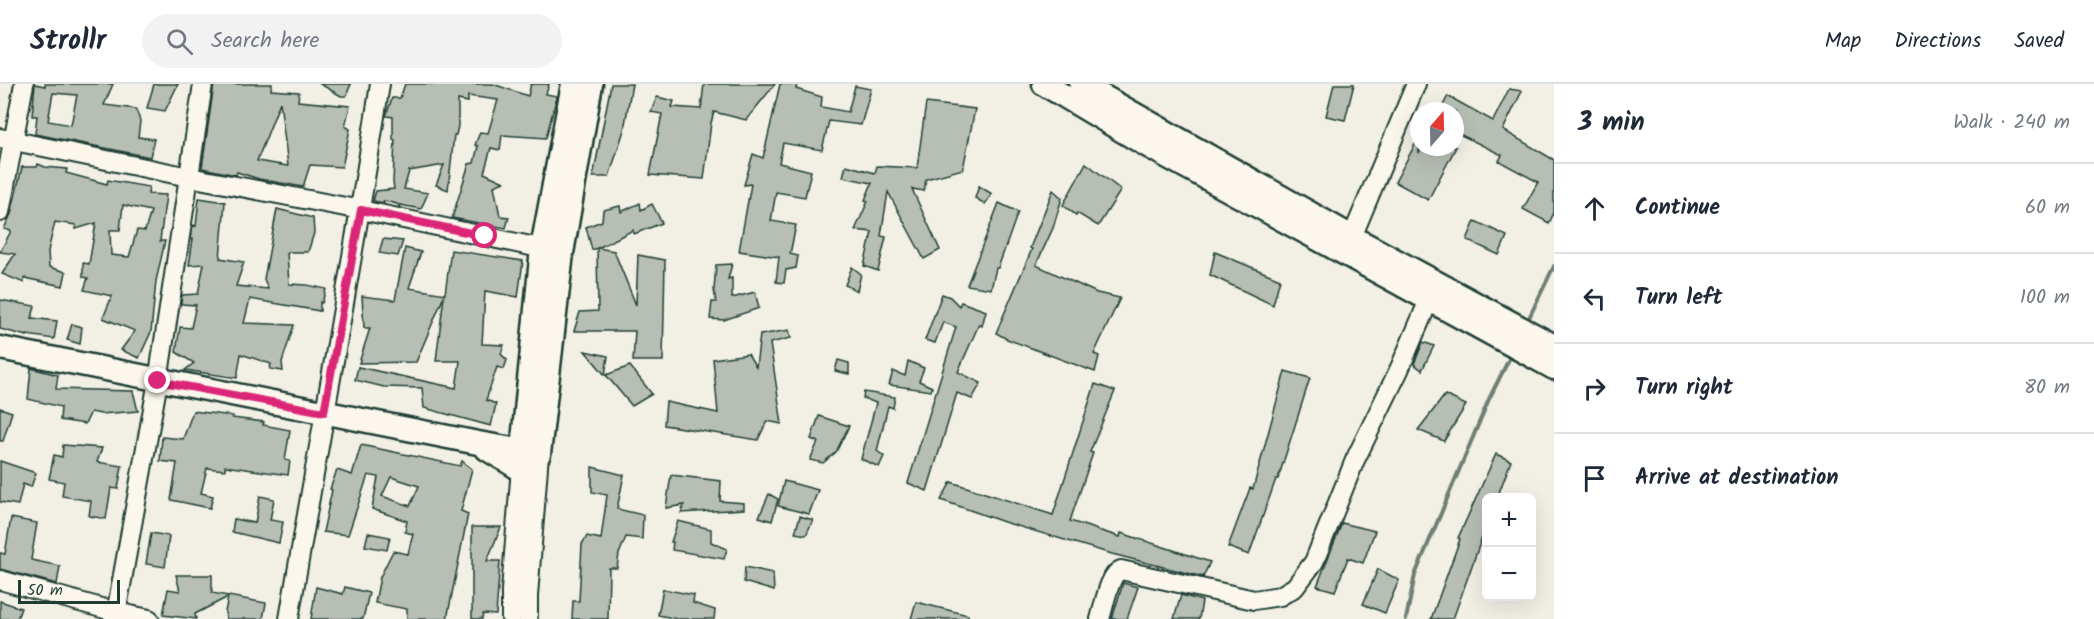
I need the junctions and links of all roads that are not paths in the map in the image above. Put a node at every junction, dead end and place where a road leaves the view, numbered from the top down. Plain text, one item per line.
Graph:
1 (24, 84) edge
2 (202, 84) edge
3 (380, 84) edge
4 (573, 84) edge
5 (591, 84) edge
6 (1044, 84) edge
7 (1081, 84) edge
8 (1416, 84) edge
9 (7, 140) edge
10 (189, 177) junction
11 (361, 210) junction
12 (0, 212) edge
13 (1352, 237) junction
14 (552, 250) junction
15 (1429, 300) junction
16 (1507, 331) junction
17 (1540, 345) edge
18 (0, 348) edge
19 (1554, 368) edge
20 (158, 381) junction
21 (324, 412) junction
22 (524, 426) junction
23 (478, 443) junction
24 (527, 458) junction
25 (0, 580) edge
26 (116, 616) edge
27 (149, 619) edge
28 (289, 619) edge
29 (511, 619) edge
30 (528, 619) edge
31 (1100, 619) edge

1 - 9 street
2 - 10 street
3 - 11 street
4 - 14 main road
5 - 14 main road
6 - 15 main road
7 - 13 main road
8 - 13 street
9 - 10 street
9 - 12 street
10 - 11 street
10 - 20 street
11 - 14 street
11 - 21 street
13 - 16 main road
14 - 22 main road
14 - 24 main road
15 - 16 main road
15 - 31 street
16 - 17 main road
17 - 19 main road
18 - 20 main road
20 - 21 main road
20 - 26 street
21 - 23 main road
21 - 28 street
22 - 23 main road
22 - 24 main road
23 - 24 main road
24 - 29 street
24 - 30 street
25 - 26 street
26 - 27 street

